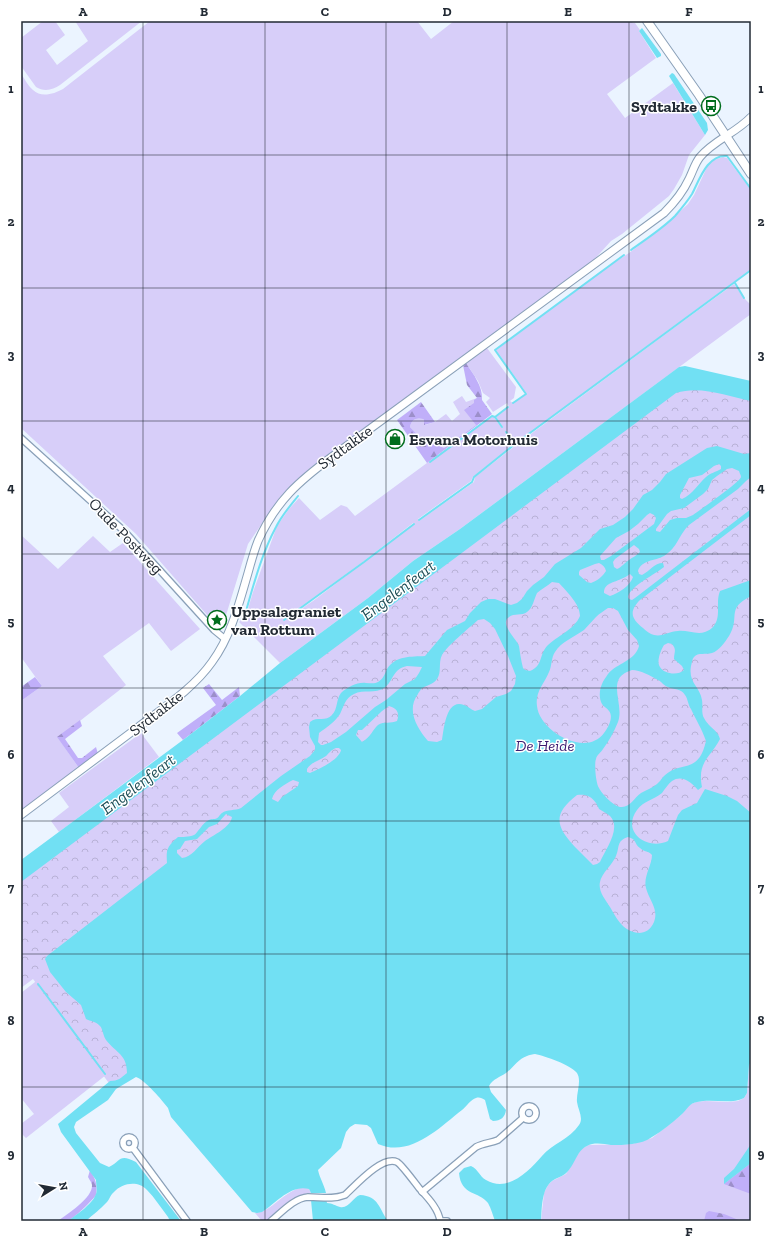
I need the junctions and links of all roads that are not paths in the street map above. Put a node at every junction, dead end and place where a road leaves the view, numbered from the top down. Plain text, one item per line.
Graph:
1 (647, 21) edge
2 (751, 117) edge
3 (726, 136) junction
4 (751, 174) edge
5 (21, 438) edge
6 (225, 639) junction
7 (21, 815) edge
8 (523, 1118) dead end
9 (133, 1148) dead end
10 (422, 1192) junction
11 (187, 1221) edge
12 (271, 1221) edge
13 (440, 1221) edge
14 (447, 1221) edge

1 - 3 main road
2 - 3 street, Sydtakke
3 - 4 main road
3 - 6 street, Sydtakke
5 - 6 street, Oude Postweg
6 - 7 street, Sydtakke
8 - 10 street
9 - 11 street
10 - 12 street
10 - 13 street
13 - 14 street

